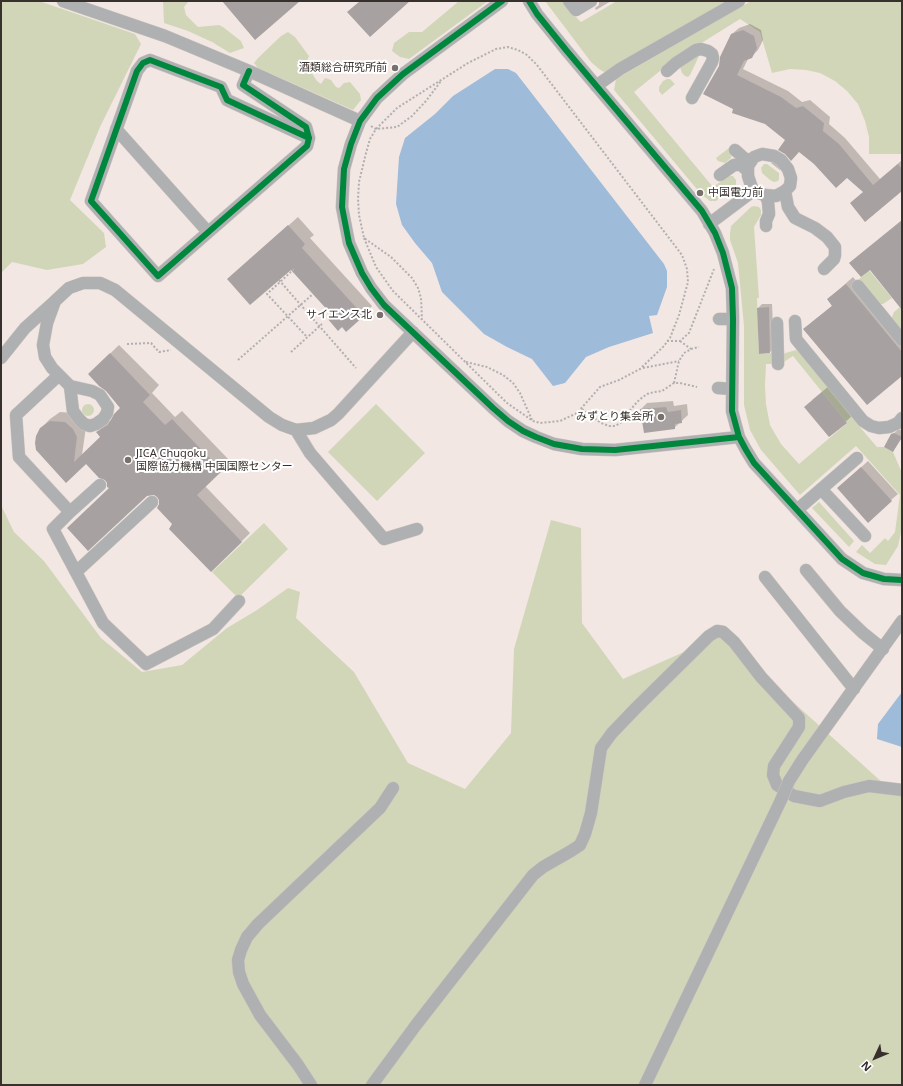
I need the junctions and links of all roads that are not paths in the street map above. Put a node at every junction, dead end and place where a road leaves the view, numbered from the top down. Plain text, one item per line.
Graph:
1 (63, 1) edge
2 (502, 1) edge
3 (529, 1) edge
4 (569, 1) edge
5 (591, 1) edge
6 (739, 1) edge
7 (249, 71) junction
8 (668, 71) dead end
9 (596, 86) junction
10 (692, 98) dead end
11 (365, 123) junction
12 (116, 130) junction
13 (309, 138) junction
14 (735, 150) dead end
15 (750, 166) junction
16 (720, 175) dead end
17 (753, 191) junction
18 (785, 191) junction
19 (765, 195) junction
20 (709, 224) junction
21 (766, 226) dead end
22 (208, 232) junction
23 (824, 269) dead end
24 (858, 286) dead end
25 (55, 301) junction
26 (720, 319) dead end
27 (733, 319) junction
28 (795, 321) dead end
29 (413, 332) junction
30 (796, 339) junction
31 (902, 340) edge
32 (1, 358) edge
33 (778, 364) dead end
34 (59, 375) junction
35 (70, 386) dead end
36 (718, 388) dead end
37 (732, 389) junction
38 (902, 418) edge
39 (296, 430) junction
40 (739, 437) junction
41 (857, 458) dead end
42 (100, 485) dead end
43 (821, 489) junction
44 (152, 502) dead end
45 (797, 510) junction
46 (70, 512) junction
47 (416, 529) dead end
48 (864, 536) dead end
49 (806, 570) dead end
50 (76, 572) junction
51 (765, 577) dead end
52 (902, 580) edge
53 (239, 602) dead end
54 (902, 621) edge
55 (883, 648) junction
56 (854, 689) junction
57 (393, 788) dead end
58 (902, 790) edge
59 (311, 1085) edge
60 (372, 1085) edge
61 (645, 1085) edge

1 - 7 street
2 - 11 street
3 - 9 street
4 - 5 street
6 - 9 street
7 - 11 street
7 - 13 street
8 - 10 street
9 - 20 street
11 - 29 street
12 - 13 street
12 - 22 street
12 - 22 street
13 - 22 street
14 - 15 street
15 - 16 street
15 - 17 street
15 - 18 street
17 - 19 street
17 - 20 street
18 - 19 street
18 - 23 street
19 - 21 street
20 - 27 street
24 - 31 street
25 - 32 street
25 - 34 street
25 - 39 street
26 - 27 street
27 - 37 street
28 - 30 street
29 - 39 street
29 - 40 street
30 - 33 street
30 - 38 street
34 - 35 street
34 - 46 street
36 - 37 street
37 - 40 street
39 - 47 street
40 - 45 street
41 - 43 street
42 - 46 street
43 - 45 street
43 - 48 street
44 - 50 street
45 - 52 street
46 - 50 street
49 - 55 street
50 - 53 street
51 - 56 street
54 - 55 street
55 - 56 street
56 - 61 street, bridge
57 - 59 street
58 - 60 street

